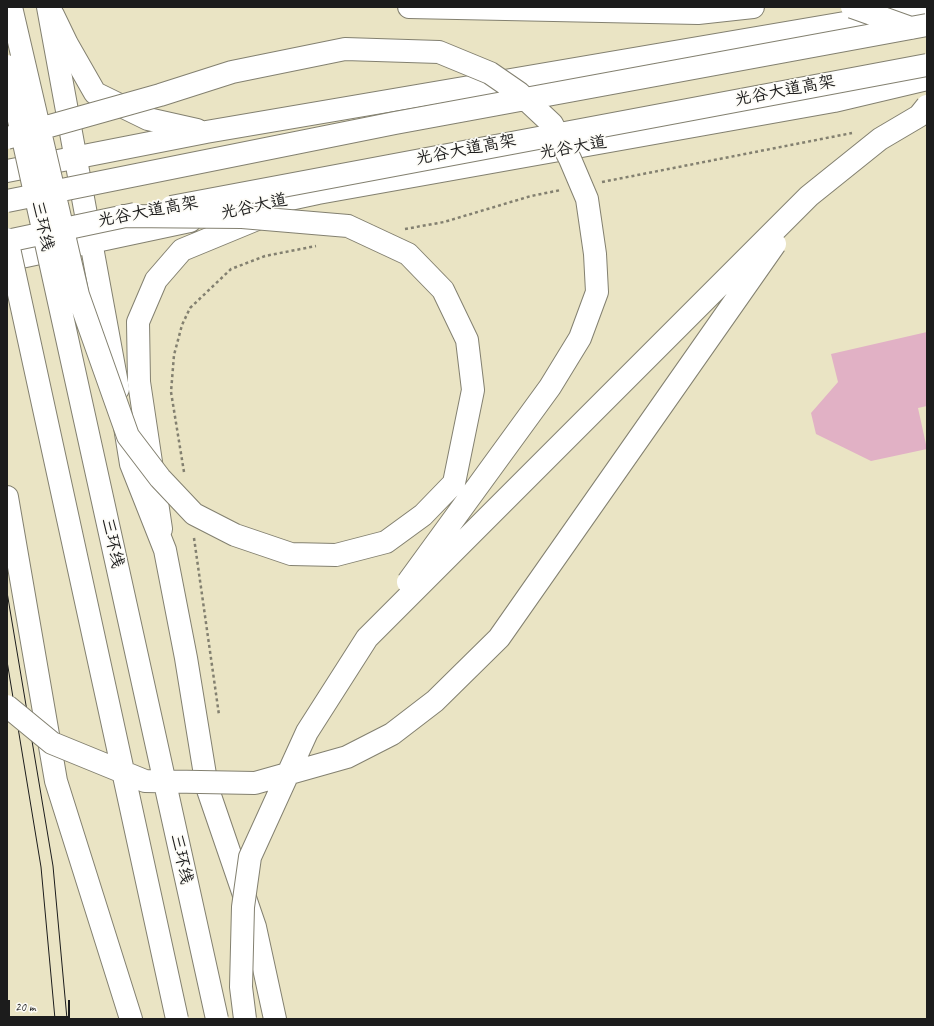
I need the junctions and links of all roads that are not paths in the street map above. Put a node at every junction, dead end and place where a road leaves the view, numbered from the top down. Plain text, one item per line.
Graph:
1 (11, 7) edge
2 (48, 7) edge
3 (409, 7) edge
4 (753, 7) edge
5 (852, 7) edge
6 (927, 9) edge
7 (920, 27) edge
8 (927, 65) edge
9 (7, 66) edge
10 (927, 79) edge
11 (927, 106) edge
12 (206, 132) junction
13 (7, 138) edge
14 (76, 157) junction
15 (7, 171) edge
16 (318, 193) junction
17 (809, 196) junction
18 (7, 201) edge
19 (121, 216) junction
20 (7, 240) edge
21 (92, 242) junction
22 (7, 260) edge
23 (7, 497) edge
24 (164, 550) junction
25 (367, 638) junction
26 (7, 706) edge
27 (131, 1019) edge
28 (177, 1019) edge
29 (216, 1019) edge
30 (245, 1019) edge
31 (275, 1019) edge

1 - 19 main road, bridge
2 - 12 main road
2 - 14 main road
3 - 4 main road
5 - 7 main road, bridge
6 - 12 main road
7 - 18 main road, bridge
8 - 19 main road, 光谷大道高架, bridge
9 - 29 main road, 三环线, bridge
10 - 16 main road, 光谷大道
11 - 17 main road, bridge
12 - 14 main road
13 - 25 main road, bridge
14 - 15 main road
14 - 21 main road
16 - 21 main road, 光谷大道
16 - 24 main road
17 - 25 main road, bridge
17 - 26 main road, bridge
19 - 20 main road, 光谷大道高架, bridge
20 - 28 main road, bridge
21 - 22 main road, 光谷大道
21 - 24 main road
23 - 27 main road
24 - 31 main road
25 - 30 main road, bridge

